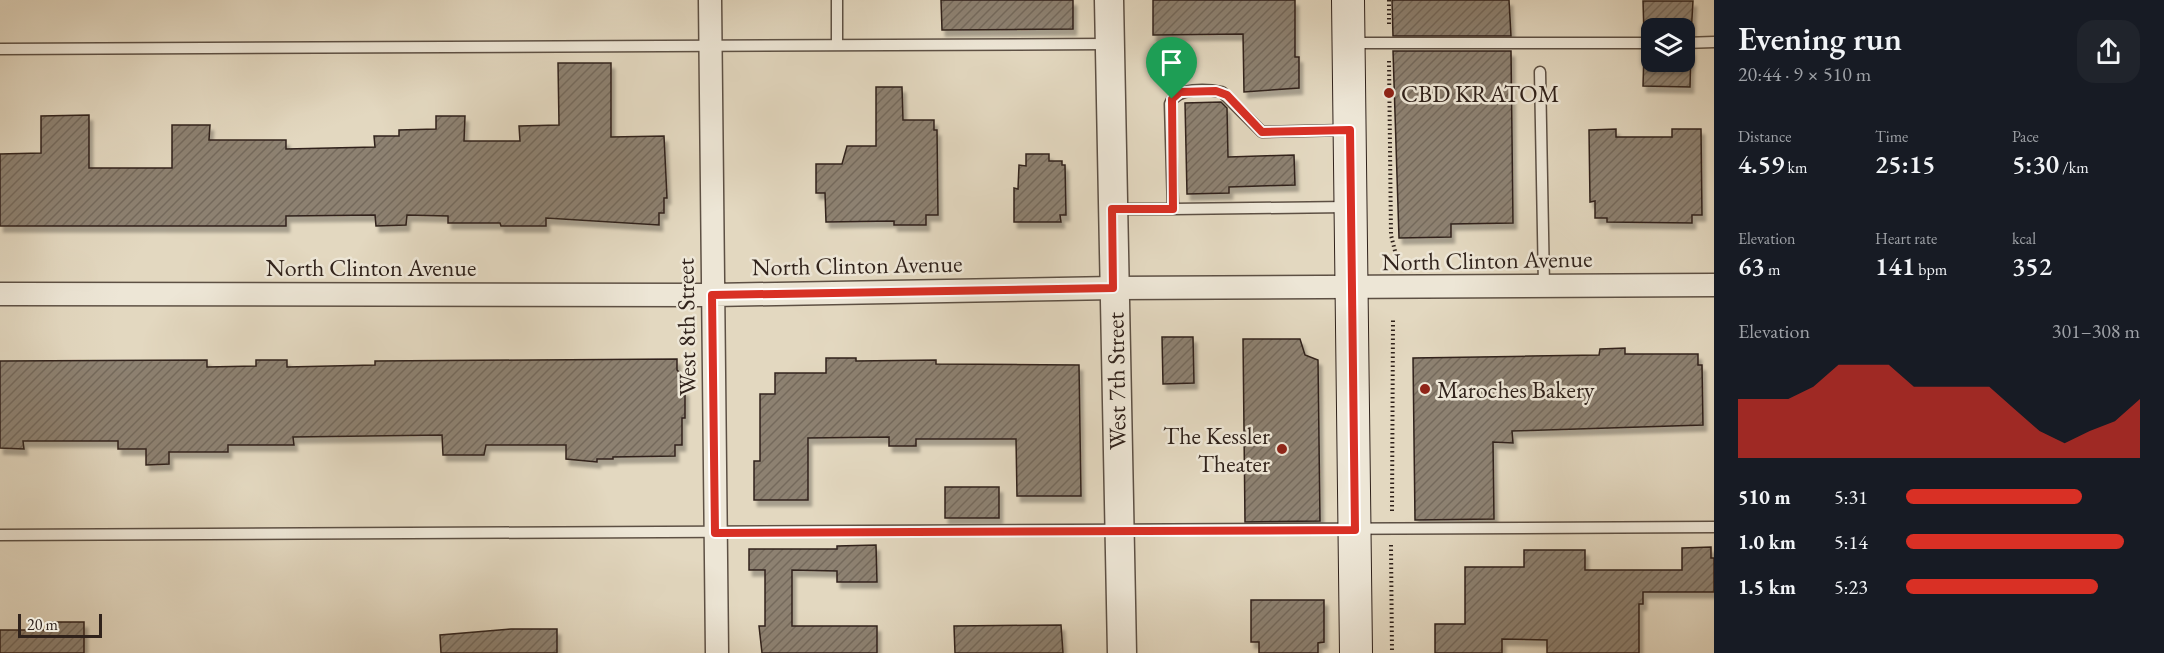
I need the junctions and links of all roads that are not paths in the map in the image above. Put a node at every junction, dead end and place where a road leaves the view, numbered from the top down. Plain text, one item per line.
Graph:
1 (710, 0) edge
2 (837, 0) edge
3 (1109, 0) edge
4 (1348, 0) edge
5 (1695, 42) edge
6 (1714, 42) edge
7 (1348, 43) junction
8 (1641, 43) edge
9 (1110, 44) junction
10 (710, 45) junction
11 (837, 45) junction
12 (0, 49) edge
13 (1540, 72) dead end
14 (1350, 130) junction
15 (1350, 207) junction
16 (1112, 209) junction
17 (1173, 209) junction
18 (1714, 285) edge
19 (1544, 286) junction
20 (1113, 288) junction
21 (1351, 288) junction
22 (0, 294) edge
23 (712, 295) junction
24 (1714, 527) edge
25 (1355, 530) junction
26 (1120, 532) junction
27 (715, 533) junction
28 (0, 535) edge
29 (717, 653) edge
30 (1122, 653) edge
31 (1356, 653) edge

1 - 10 street, West 8th Street
2 - 11 lane
3 - 9 street, West 7th Street
4 - 7 main road
5 - 6 lane
7 - 8 lane
7 - 14 main road
9 - 11 lane
9 - 16 street, West 7th Street
10 - 11 lane
10 - 12 lane
10 - 23 street, West 8th Street
13 - 19 lane
14 - 15 main road
14 - 17 lane
15 - 17 lane
15 - 21 main road
16 - 17 lane
16 - 20 street, West 7th Street
18 - 19 street, North Clinton Avenue
19 - 21 street, North Clinton Avenue
20 - 21 street, North Clinton Avenue
20 - 23 street, North Clinton Avenue
20 - 26 street, West 7th Street
21 - 25 main road
22 - 23 street, North Clinton Avenue
23 - 27 street, West 8th Street
24 - 25 lane
25 - 26 lane
25 - 31 main road
26 - 27 lane
26 - 30 street, West 7th Street
27 - 28 lane
27 - 29 street, West 8th Street

